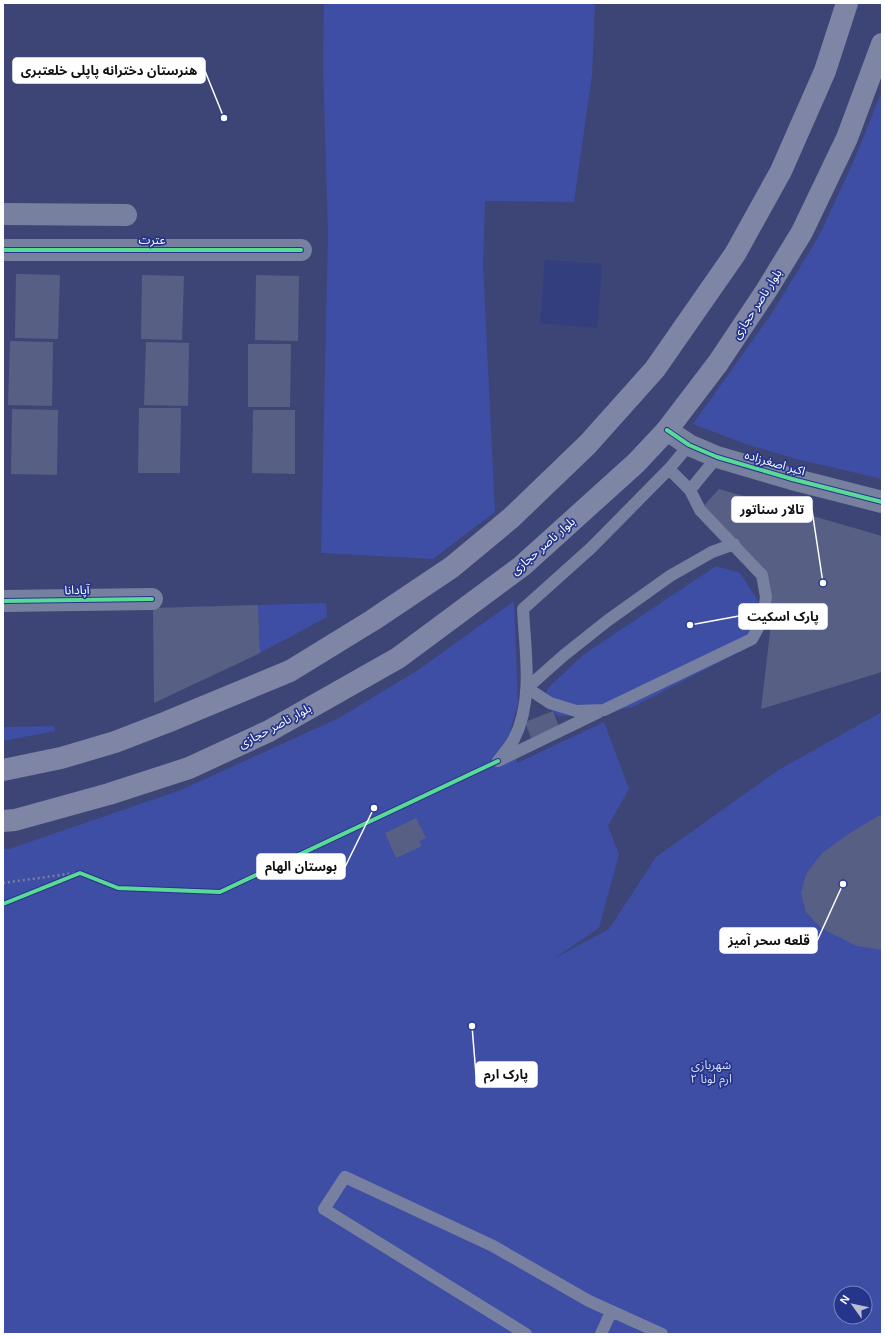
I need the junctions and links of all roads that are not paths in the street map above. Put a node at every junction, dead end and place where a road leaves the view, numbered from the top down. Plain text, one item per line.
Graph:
1 (847, 3) edge
2 (882, 44) edge
3 (3, 214) edge
4 (126, 215) dead end
5 (3, 250) edge
6 (301, 250) dead end
7 (667, 430) junction
8 (689, 445) junction
9 (717, 457) junction
10 (669, 469) junction
11 (690, 490) junction
12 (882, 502) edge
13 (734, 544) junction
14 (152, 599) dead end
15 (3, 601) edge
16 (527, 688) junction
17 (604, 710) junction
18 (3, 770) edge
19 (3, 821) edge
20 (612, 1312) junction
21 (526, 1334) edge
22 (601, 1334) edge
23 (662, 1334) edge

1 - 18 main road
2 - 7 main road, بلوار ناصر حجازی
3 - 4 street
5 - 6 street, عترت
7 - 8 street, اکبر اصغرزاده
7 - 19 main road, بلوار ناصر حجازی
8 - 9 street, اکبر اصغرزاده
8 - 10 lane
9 - 11 lane
9 - 12 street, اکبر اصغرزاده
10 - 11 lane
10 - 16 lane
11 - 13 lane
13 - 16 lane
13 - 17 lane
14 - 15 street, آپادانا
16 - 17 lane
16 - 17 lane
20 - 21 lane
20 - 22 lane
20 - 23 lane

